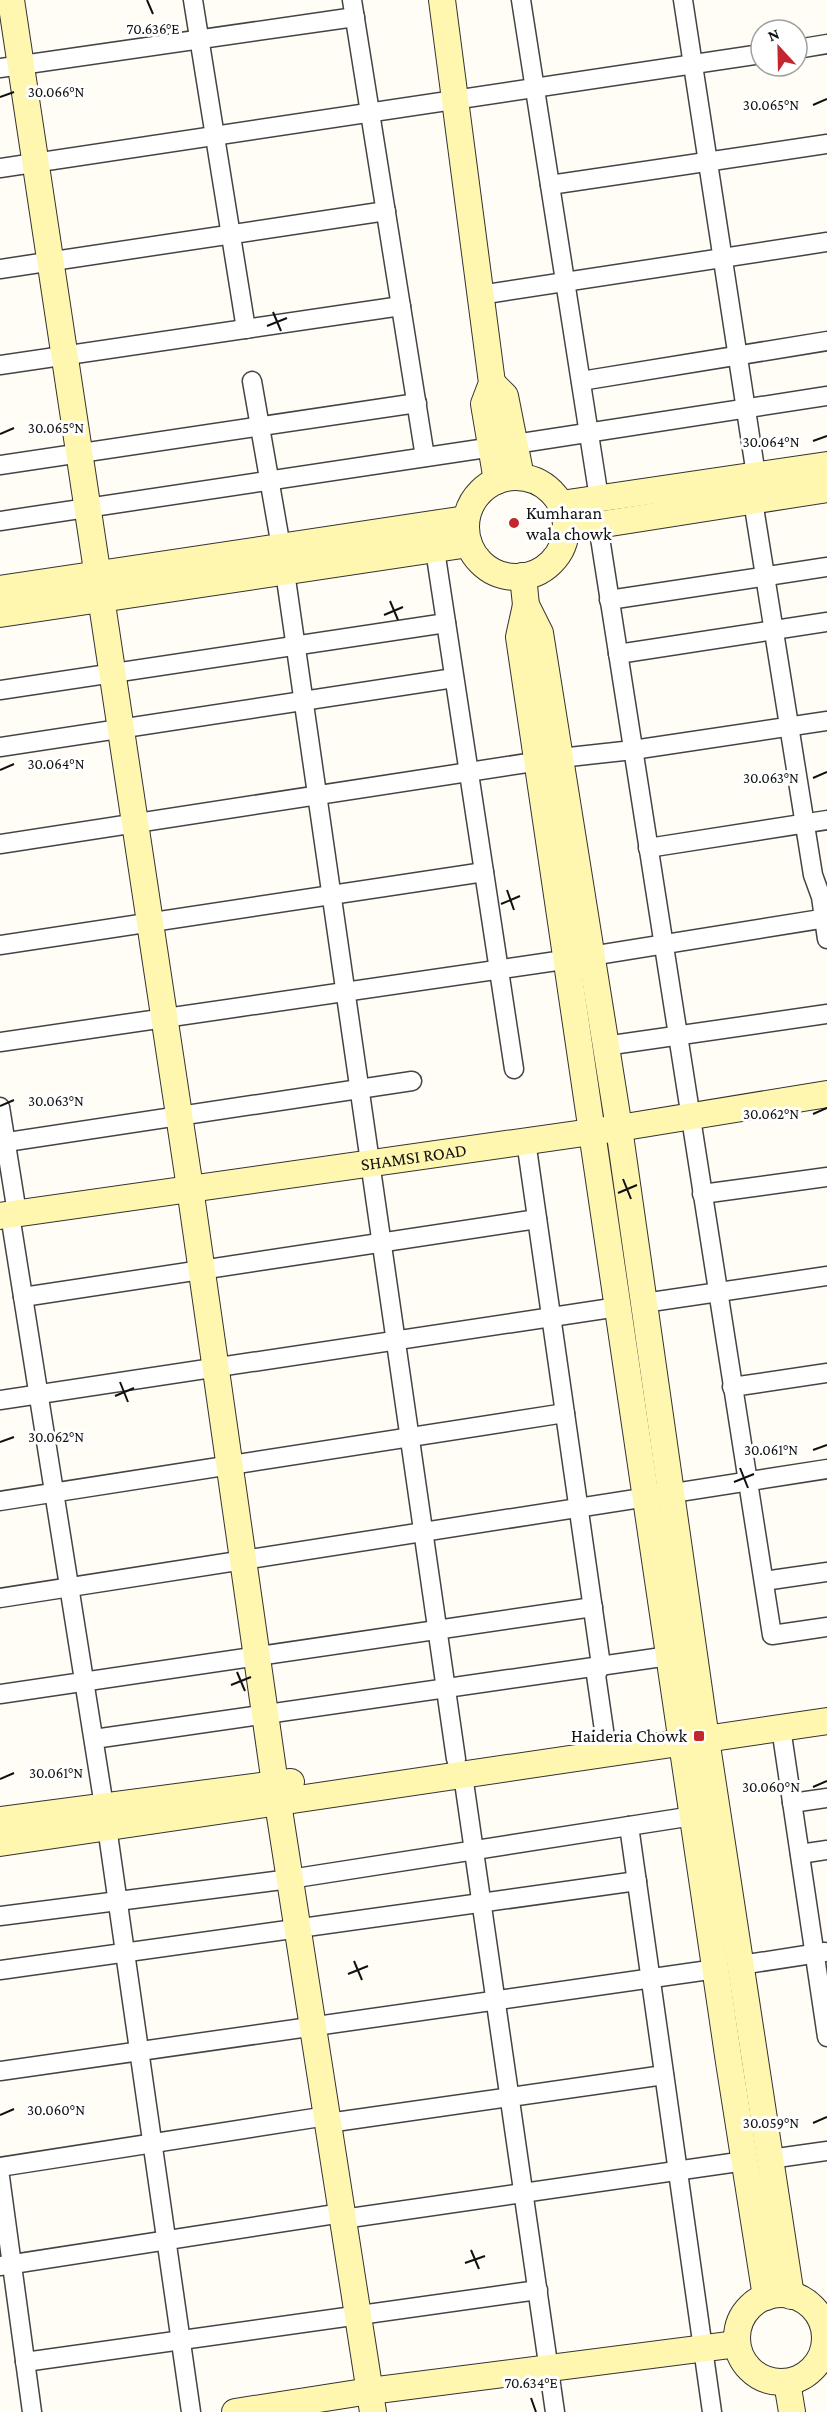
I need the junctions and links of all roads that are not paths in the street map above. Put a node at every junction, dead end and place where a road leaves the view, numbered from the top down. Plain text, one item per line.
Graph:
1 (11, 0) edge
2 (193, 0) edge
3 (442, 0) edge
4 (521, 0) edge
5 (682, 0) edge
6 (354, 8) edge
7 (199, 39) junction
8 (827, 44) edge
9 (809, 47) edge
10 (749, 56) edge
11 (692, 64) junction
12 (10, 67) edge
13 (535, 88) junction
14 (455, 100) junction
15 (370, 113) junction
16 (215, 136) junction
17 (827, 144) edge
18 (708, 162) junction
19 (35, 163) junction
20 (0, 168) edge
21 (550, 185) junction
22 (386, 211) junction
23 (231, 234) junction
24 (827, 242) edge
25 (722, 258) junction
26 (50, 262) junction
27 (0, 269) edge
28 (566, 282) junction
29 (480, 295) junction
30 (401, 306) junction
31 (246, 329) junction
32 (827, 341) edge
33 (64, 355) junction
34 (737, 356) junction
35 (0, 364) edge
36 (252, 381) dead end
37 (581, 381) junction
38 (827, 396) edge
39 (417, 403) junction
40 (746, 409) junction
41 (260, 427) junction
42 (589, 433) junction
43 (504, 446) junction
44 (78, 454) junction
45 (425, 457) junction
46 (0, 465) edge
47 (827, 465) edge
48 (756, 476) junction
49 (509, 479) junction
50 (269, 480) junction
51 (827, 489) edge
52 (599, 498) junction
53 (753, 501) junction
54 (561, 504) junction
55 (87, 508) junction
56 (466, 519) junction
57 (0, 521) edge
58 (598, 525) junction
59 (566, 530) junction
60 (469, 544) junction
61 (435, 550) junction
62 (283, 560) junction
63 (827, 567) edge
64 (522, 576) junction
65 (765, 576) junction
66 (99, 587) junction
67 (0, 590) edge
68 (609, 600) junction
69 (0, 614) edge
70 (827, 622) edge
71 (446, 623) junction
72 (774, 631) junction
73 (296, 646) junction
74 (618, 654) junction
75 (112, 673) junction
76 (454, 678) junction
77 (0, 690) edge
78 (303, 701) junction
79 (827, 721) edge
80 (789, 727) junction
81 (120, 729) junction
82 (0, 747) edge
83 (633, 750) junction
84 (549, 760) junction
85 (469, 772) junction
86 (317, 796) junction
87 (827, 820) edge
88 (135, 824) junction
89 (805, 824) junction
90 (0, 844) edge
91 (648, 848) junction
92 (484, 872) junction
93 (331, 895) junction
94 (825, 918) edge
95 (150, 922) junction
96 (827, 939) edge
97 (0, 945) edge
98 (663, 945) junction
99 (578, 958) junction
100 (499, 970) junction
101 (345, 992) junction
102 (827, 1014) edge
103 (164, 1018) junction
104 (677, 1036) junction
105 (0, 1042) edge
106 (604, 1047) junction
107 (514, 1070) dead end
108 (412, 1081) dead end
109 (359, 1089) junction
110 (827, 1094) edge
111 (0, 1107) edge
112 (690, 1115) junction
113 (179, 1116) junction
114 (619, 1128) junction
115 (592, 1132) junction
116 (526, 1141) junction
117 (3, 1143) edge
118 (370, 1163) junction
119 (827, 1177) edge
120 (190, 1188) junction
121 (702, 1194) junction
122 (9, 1215) edge
123 (537, 1219) junction
124 (381, 1243) junction
125 (202, 1270) junction
126 (827, 1276) edge
127 (717, 1293) junction
128 (23, 1297) junction
129 (644, 1303) junction
130 (618, 1307) junction
131 (551, 1317) junction
132 (395, 1341) junction
133 (216, 1368) junction
134 (827, 1373) edge
135 (732, 1388) junction
136 (39, 1394) junction
137 (0, 1400) edge
138 (565, 1413) junction
139 (410, 1437) junction
140 (230, 1465) junction
141 (827, 1469) edge
142 (747, 1481) junction
143 (55, 1492) junction
144 (671, 1493) junction
145 (646, 1497) junction
146 (0, 1501) edge
147 (579, 1508) junction
148 (423, 1532) junction
149 (243, 1560) junction
150 (827, 1572) edge
151 (764, 1581) junction
152 (70, 1587) junction
153 (0, 1598) edge
154 (593, 1608) junction
155 (827, 1627) edge
156 (437, 1630) junction
157 (257, 1656) junction
158 (669, 1656) junction
159 (601, 1665) junction
160 (85, 1681) junction
161 (445, 1688) junction
162 (0, 1694) edge
163 (827, 1704) edge
164 (265, 1714) junction
165 (827, 1721) edge
166 (781, 1728) junction
167 (693, 1733) junction
168 (605, 1737) junction
169 (94, 1739) junction
170 (459, 1767) junction
171 (276, 1793) junction
172 (827, 1798) edge
173 (792, 1803) junction
174 (106, 1816) junction
175 (693, 1816) junction
176 (0, 1820) edge
177 (629, 1826) junction
178 (0, 1843) edge
179 (474, 1850) junction
180 (827, 1850) edge
181 (800, 1854) junction
182 (290, 1879) junction
183 (637, 1881) junction
184 (118, 1901) junction
185 (482, 1902) junction
186 (0, 1916) edge
187 (298, 1927) junction
188 (125, 1952) junction
189 (821, 1953) edge
190 (741, 1965) junction
191 (716, 1969) junction
192 (0, 1970) edge
193 (650, 1978) junction
194 (496, 2000) junction
195 (313, 2026) junction
196 (827, 2037) edge
197 (139, 2051) junction
198 (0, 2071) edge
199 (664, 2075) junction
200 (510, 2097) junction
201 (327, 2120) junction
202 (153, 2143) junction
203 (827, 2151) edge
204 (770, 2159) junction
205 (745, 2161) junction
206 (0, 2167) edge
207 (677, 2170) junction
208 (0, 2177) edge
209 (524, 2193) junction
210 (342, 2216) junction
211 (166, 2240) junction
212 (6, 2265) edge
213 (538, 2290) junction
214 (779, 2296) junction
215 (358, 2315) junction
216 (826, 2331) edge
217 (181, 2340) junction
218 (737, 2344) junction
219 (702, 2348) junction
220 (25, 2362) junction
221 (549, 2368) junction
222 (787, 2382) junction
223 (371, 2402) edge
224 (32, 2412) edge
225 (191, 2412) edge
226 (235, 2412) edge
227 (555, 2412) edge
228 (712, 2412) edge
229 (792, 2412) edge

1 - 12 street
2 - 7 street
3 - 14 street
4 - 13 street
5 - 11 street
6 - 7 street
6 - 15 street
7 - 12 street
7 - 16 street
8 - 9 street
10 - 11 street
11 - 13 street
11 - 18 street
12 - 19 street
13 - 14 street
13 - 21 street
14 - 15 street
14 - 29 street
15 - 16 street
15 - 22 street
16 - 19 street
16 - 23 street
17 - 18 street
18 - 21 street
18 - 25 street
19 - 20 street
19 - 26 street
21 - 28 street
22 - 23 street
22 - 30 street
23 - 26 street
23 - 31 street
24 - 25 street
25 - 28 street
25 - 34 street
26 - 27 street
26 - 33 street
28 - 29 street
28 - 37 street
29 - 43 street
30 - 31 street
30 - 39 street
31 - 33 street
32 - 34 street
33 - 35 street
33 - 44 street
34 - 37 street
34 - 40 street
36 - 41 street
37 - 42 street
38 - 40 street
39 - 41 street
39 - 45 street
40 - 42 street
40 - 48 street
41 - 44 street
41 - 50 street
42 - 43 street
42 - 52 street
43 - 45 street
43 - 49 street
44 - 46 street
44 - 55 street
45 - 50 street
47 - 48 street
48 - 52 street
49 - 54 street
49 - 56 street
50 - 55 street
50 - 62 street
51 - 53 street
52 - 54 street
53 - 58 street
53 - 65 street
54 - 59 street
55 - 57 street
55 - 66 street
56 - 60 street
56 - 62 street
58 - 59 street
58 - 68 street
59 - 64 street
60 - 61 street
60 - 64 street
61 - 62 street
61 - 71 street
62 - 66 street
62 - 73 street
63 - 65 street
64 - 84 street
65 - 68 street
65 - 72 street
66 - 67 street
66 - 69 street
66 - 75 street
68 - 74 street
70 - 72 street
71 - 73 street
71 - 76 street
72 - 74 street
72 - 80 street
73 - 75 street
73 - 78 street
74 - 83 street
75 - 77 street
75 - 81 street
76 - 78 street
76 - 85 street
78 - 81 street
78 - 86 street
79 - 80 street
80 - 83 street
80 - 89 street
81 - 82 street
81 - 88 street
83 - 84 street
83 - 91 street
84 - 85 street
84 - 99 street
85 - 86 street
85 - 92 street
86 - 88 street
86 - 93 street
87 - 89 street
88 - 90 street
88 - 95 street
89 - 91 street
89 - 94 street
91 - 98 street
92 - 93 street
92 - 100 street
93 - 95 street
93 - 101 street
94 - 96 street
94 - 98 street
95 - 97 street
95 - 103 street
98 - 99 street
98 - 104 street
99 - 100 street
99 - 106 street
99 - 115 street
100 - 101 street
100 - 107 street
101 - 103 street
101 - 109 street
102 - 104 street
103 - 105 street
103 - 113 street
104 - 106 street
104 - 112 street
106 - 114 street
108 - 109 street
109 - 113 street
109 - 118 street
110 - 112 street, SHAMSI ROAD
111 - 117 street
112 - 114 street, SHAMSI ROAD
112 - 121 street
113 - 117 street
113 - 120 street
114 - 115 street, SHAMSI ROAD
114 - 129 street
115 - 116 street, SHAMSI ROAD
115 - 130 street
116 - 118 street, SHAMSI ROAD
116 - 123 street
117 - 122 street
118 - 120 street, SHAMSI ROAD
118 - 124 street
119 - 121 street
120 - 122 street, SHAMSI ROAD
120 - 125 street
121 - 127 street
122 - 128 street
123 - 124 street
123 - 131 street
124 - 125 street
124 - 132 street
125 - 128 street
125 - 133 street
126 - 127 street
127 - 129 street
127 - 135 street
128 - 136 street
129 - 144 street
130 - 131 street
130 - 145 street
131 - 132 street
131 - 138 street
132 - 133 street
132 - 139 street
133 - 136 street
133 - 140 street
134 - 135 street
135 - 142 street
136 - 137 street
136 - 143 street
138 - 139 street
138 - 147 street
139 - 140 street
139 - 148 street
140 - 143 street
140 - 149 street
141 - 142 street
142 - 144 street
142 - 151 street
143 - 146 street
143 - 152 street
144 - 145 street
144 - 167 street
145 - 147 street
145 - 158 street
147 - 148 street
147 - 154 street
148 - 149 street
148 - 156 street
149 - 152 street
149 - 157 street
150 - 151 street
151 - 155 street
152 - 153 street
152 - 160 street
154 - 156 street
154 - 159 street
156 - 157 street
156 - 161 street
157 - 160 street
157 - 164 street
158 - 159 street
158 - 167 street
159 - 161 street
159 - 168 street
160 - 162 street
160 - 169 street
161 - 164 street
161 - 170 street
163 - 167 street
164 - 169 street
164 - 171 street
165 - 166 street
166 - 167 street
166 - 173 street
167 - 168 street
167 - 170 street
167 - 175 street
167 - 190 street
168 - 170 street
169 - 174 street
170 - 171 street
170 - 179 street
171 - 174 street
171 - 182 street
172 - 173 street
173 - 181 street
174 - 176 street
174 - 178 street
174 - 184 street
175 - 177 street
175 - 191 street
177 - 179 street
177 - 183 street
179 - 182 street
179 - 185 street
180 - 181 street
181 - 189 street
182 - 184 street
182 - 187 street
183 - 185 street
183 - 193 street
184 - 186 street
184 - 188 street
185 - 187 street
185 - 194 street
187 - 188 street
187 - 195 street
188 - 192 street
188 - 197 street
189 - 190 street
189 - 196 street
190 - 204 street
191 - 193 street
191 - 205 street
193 - 194 street
193 - 199 street
194 - 195 street
194 - 200 street
195 - 197 street
195 - 201 street
197 - 198 street
197 - 202 street
199 - 200 street
199 - 207 street
200 - 201 street
200 - 209 street
201 - 202 street
201 - 210 street
202 - 206 street
202 - 211 street
203 - 204 street
204 - 214 street
205 - 207 street
205 - 214 street
207 - 209 street
207 - 219 street
208 - 212 street
209 - 210 street
209 - 213 street
210 - 211 street
210 - 215 street
211 - 212 street
211 - 217 street
212 - 220 street
213 - 215 street
213 - 221 street
214 - 216 street
214 - 218 street
215 - 217 street
215 - 223 street
216 - 222 street
217 - 220 street
217 - 225 street
218 - 219 street
218 - 222 street
219 - 221 street
219 - 228 street
220 - 224 street
221 - 223 street
221 - 227 street
222 - 229 street
223 - 226 street

